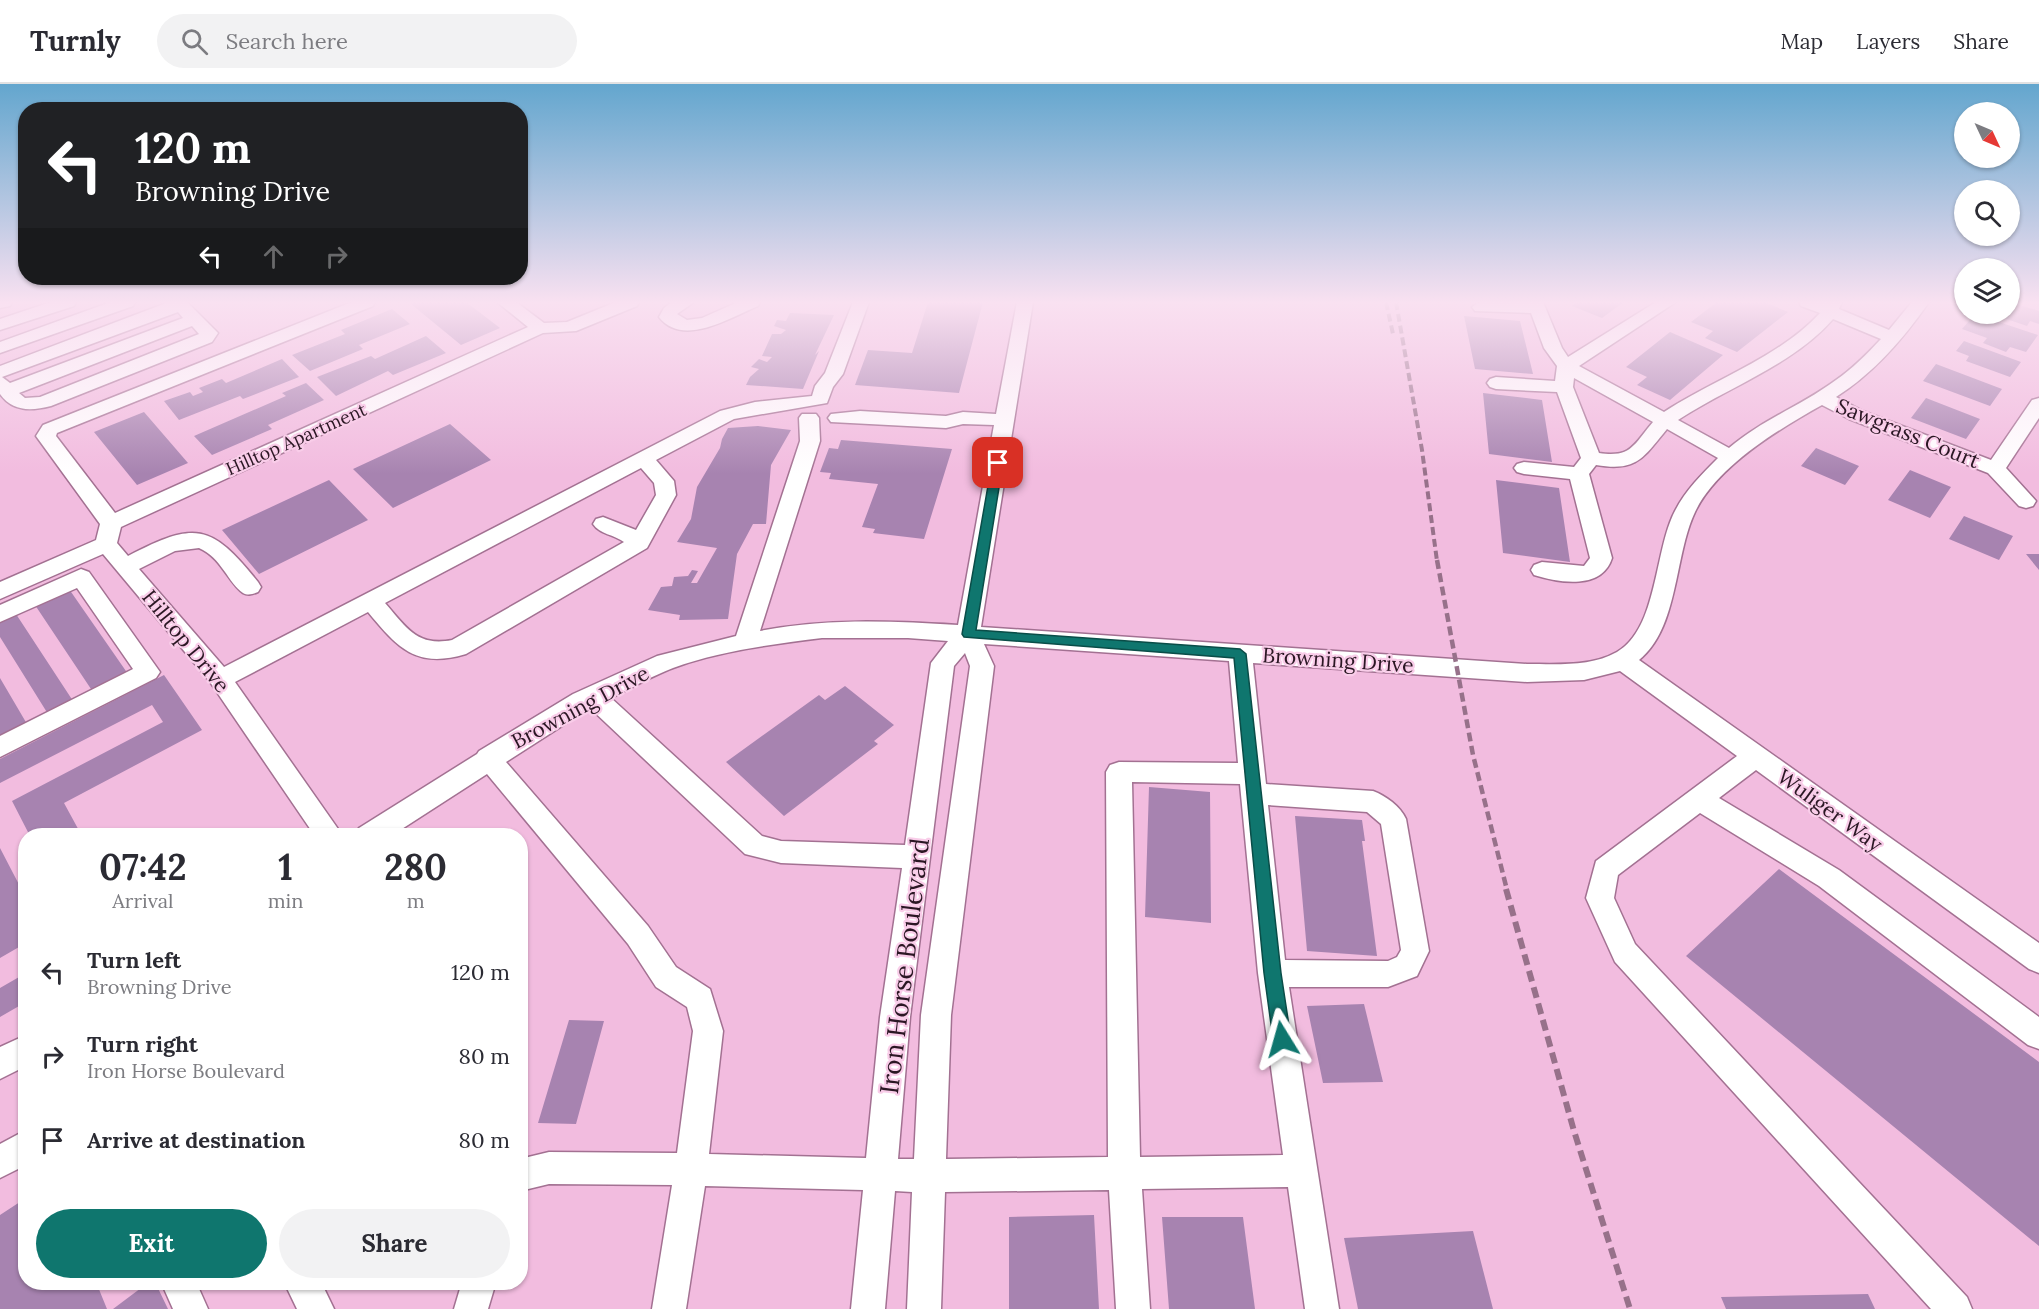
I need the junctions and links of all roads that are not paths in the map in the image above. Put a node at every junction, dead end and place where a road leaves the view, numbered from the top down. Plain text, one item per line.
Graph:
1 (34, 359) edge
2 (152, 359) edge
3 (224, 359) edge
4 (474, 359) edge
5 (840, 359) edge
6 (1015, 359) edge
7 (1561, 359) edge
8 (1577, 359) edge
9 (1770, 359) edge
10 (1870, 359) edge
11 (1566, 366) junction
12 (0, 372) edge
13 (1496, 383) dead end
14 (3, 387) edge
15 (1564, 387) junction
16 (1822, 397) junction
17 (2039, 405) edge
18 (825, 409) junction
19 (1005, 420) junction
20 (1664, 420) junction
21 (1729, 456) junction
22 (643, 458) junction
23 (1585, 466) junction
24 (1524, 468) dead end
25 (1995, 469) junction
26 (2026, 501) dead end
27 (603, 524) dead end
28 (108, 533) junction
29 (639, 543) junction
30 (125, 567) junction
31 (1542, 570) dead end
32 (250, 587) dead end
33 (0, 591) edge
34 (371, 600) junction
35 (0, 614) edge
36 (968, 634) junction
37 (745, 643) junction
38 (1240, 654) junction
39 (1622, 660) junction
40 (220, 679) junction
41 (593, 696) junction
42 (0, 747) edge
43 (1756, 756) junction
44 (488, 758) junction
45 (1254, 784) junction
46 (1700, 800) junction
47 (324, 828) edge
48 (380, 828) edge
49 (917, 857) junction
50 (2039, 960) edge
51 (1272, 973) junction
52 (2039, 1035) edge
53 (18, 1053) edge
54 (0, 1064) edge
55 (18, 1151) edge
56 (0, 1162) edge
57 (691, 1169) junction
58 (1302, 1171) junction
59 (528, 1173) edge
60 (880, 1173) junction
61 (1124, 1173) junction
62 (929, 1176) junction
63 (182, 1290) edge
64 (306, 1290) edge
65 (476, 1290) edge
66 (191, 1309) edge
67 (317, 1309) edge
68 (471, 1309) edge
69 (669, 1309) edge
70 (868, 1309) edge
71 (924, 1309) edge
72 (1133, 1309) edge
73 (1322, 1309) edge
74 (1955, 1309) edge

1 - 12 street
2 - 14 street
3 - 28 street
4 - 28 street, Hilltop Apartment
5 - 18 street
6 - 19 street
7 - 11 street
8 - 11 street
9 - 20 street
10 - 16 street, Browning Drive
11 - 15 street
11 - 20 street
13 - 15 street
15 - 23 street
16 - 21 street, Browning Drive
16 - 25 street, Sawgrass Court
17 - 25 street
18 - 19 street
18 - 22 street
18 - 37 street
19 - 36 street
20 - 21 street
20 - 23 street
21 - 39 street, Browning Drive
22 - 29 street
22 - 34 street
23 - 24 street
23 - 31 street
25 - 26 street
27 - 29 street
28 - 30 street, Hilltop Drive
28 - 33 street
29 - 34 street
30 - 32 street
30 - 40 street, Hilltop Drive
34 - 40 street
35 - 42 street
36 - 37 street, Browning Drive
36 - 38 street, Browning Drive
36 - 49 street, Iron Horse Boulevard
36 - 62 street, Iron Horse Boulevard
37 - 41 street, Browning Drive
38 - 39 street, Browning Drive
38 - 45 street
39 - 43 street, Wuliger Way
40 - 47 street, Hilltop Drive
41 - 44 street, Browning Drive
41 - 49 street
43 - 46 street
43 - 50 street, Wuliger Way
44 - 48 street, Browning Drive
44 - 57 street
45 - 51 street
45 - 51 street
45 - 61 street
46 - 52 street
46 - 74 street
49 - 60 street, Iron Horse Boulevard
51 - 58 street
53 - 54 street
55 - 56 street
57 - 59 street
57 - 60 street
57 - 69 street
58 - 61 street
58 - 73 street
60 - 62 street
60 - 70 street, Iron Horse Boulevard
61 - 62 street
61 - 72 street
62 - 71 street, Iron Horse Boulevard
63 - 66 street
64 - 67 street
65 - 68 street

